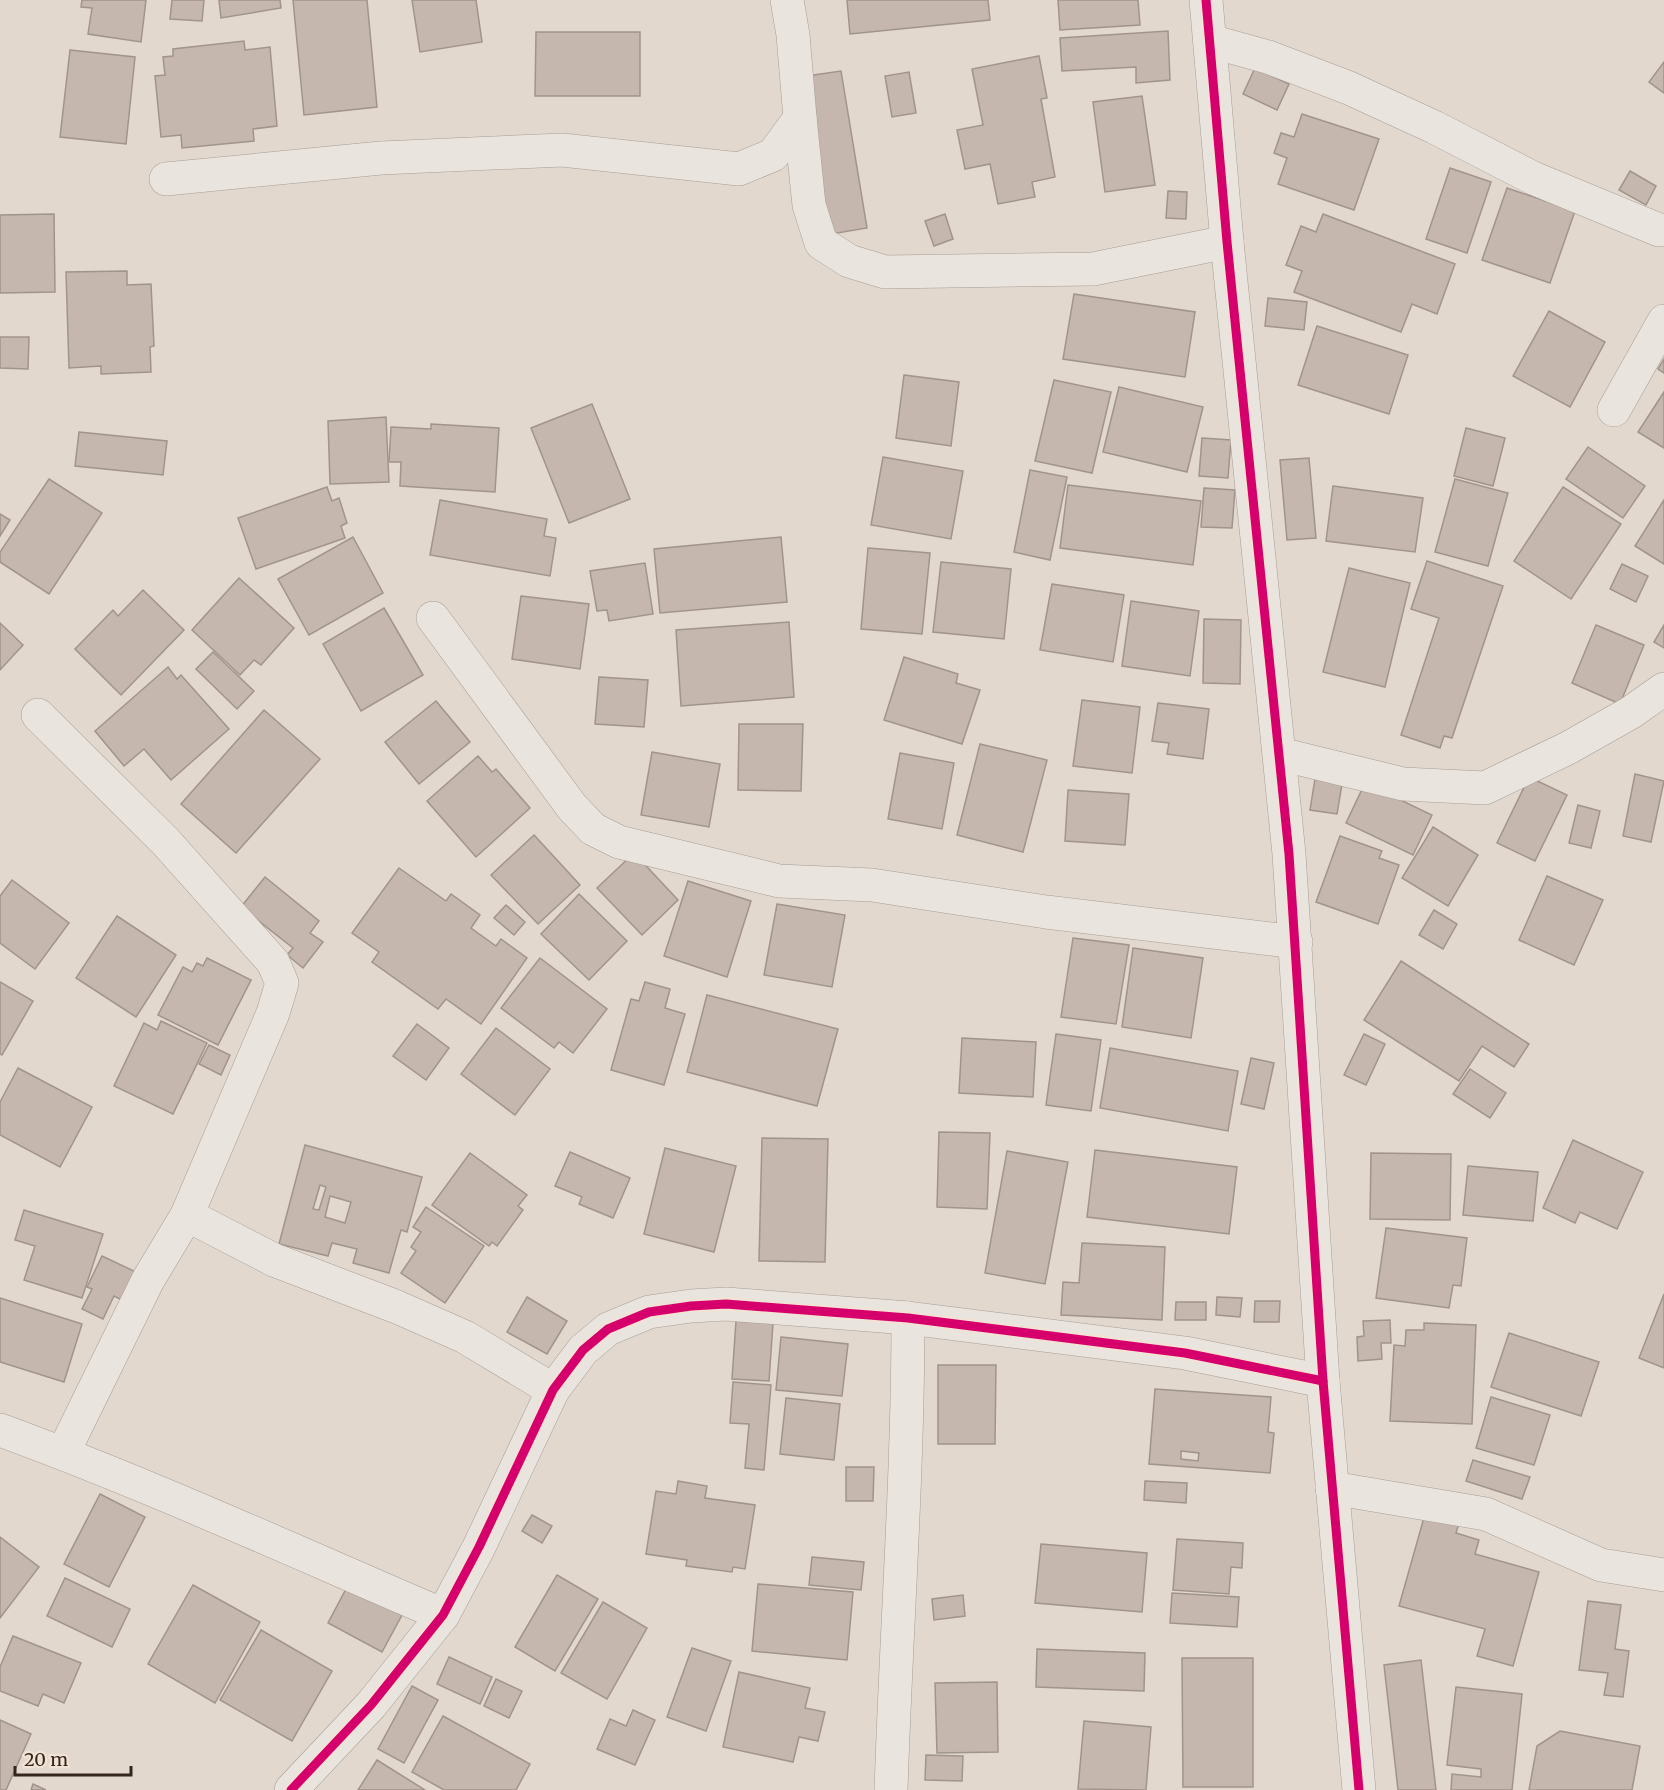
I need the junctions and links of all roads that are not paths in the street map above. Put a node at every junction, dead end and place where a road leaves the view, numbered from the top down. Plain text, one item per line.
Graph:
1 (787, 0) edge
2 (1206, 0) edge
3 (1210, 41) junction
4 (800, 118) junction
5 (166, 179) dead end
6 (1664, 230) edge
7 (1227, 242) junction
8 (1664, 321) edge
9 (1614, 410) dead end
10 (433, 618) dead end
11 (1664, 689) edge
12 (38, 715) dead end
13 (1280, 754) junction
14 (1296, 942) junction
15 (187, 1215) junction
16 (908, 1318) junction
17 (1323, 1381) junction
18 (553, 1390) junction
19 (0, 1430) edge
20 (63, 1453) junction
21 (1332, 1488) junction
22 (1664, 1575) edge
23 (443, 1615) junction
24 (291, 1790) edge
25 (891, 1790) edge
26 (1359, 1790) edge

1 - 4 street
2 - 3 street
3 - 6 street
3 - 7 street
4 - 5 street
4 - 7 street
7 - 13 street
8 - 9 street
10 - 14 street
11 - 13 street
12 - 15 street
13 - 14 street
14 - 17 street
15 - 18 street
15 - 20 street
16 - 17 street
16 - 18 street
16 - 25 street
17 - 21 street
18 - 23 street
19 - 20 street
20 - 23 street
21 - 22 street
21 - 26 street
23 - 24 street

